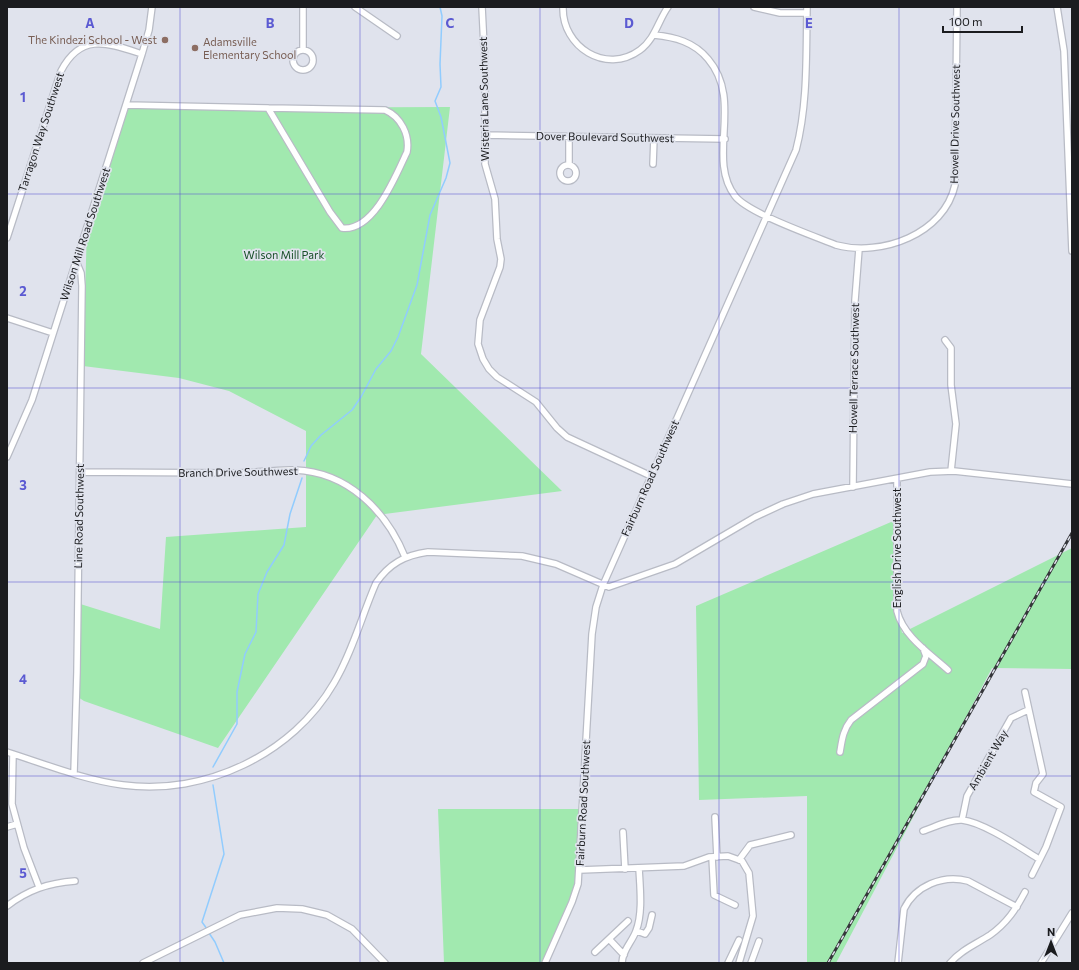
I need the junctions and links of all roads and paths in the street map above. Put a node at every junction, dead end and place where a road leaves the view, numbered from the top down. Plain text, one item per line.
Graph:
1 (152, 7) edge
2 (303, 7) edge
3 (355, 7) edge
4 (482, 7) edge
5 (563, 7) edge
6 (668, 7) edge
7 (754, 7) edge
8 (956, 7) edge
9 (1058, 7) edge
10 (807, 10) edge
11 (654, 35) junction
12 (397, 36) dead end
13 (302, 50) dead end
14 (142, 54) junction
15 (126, 105) junction
16 (268, 108) junction
17 (1069, 108) edge
18 (485, 135) junction
19 (569, 137) junction
20 (654, 138) junction
21 (724, 139) junction
22 (653, 164) dead end
23 (569, 165) dead end
24 (767, 216) junction
25 (7, 238) edge
26 (859, 249) junction
27 (1072, 251) edge
28 (76, 261) junction
29 (7, 318) edge
30 (53, 333) junction
31 (945, 340) dead end
32 (7, 457) edge
33 (952, 471) junction
34 (80, 472) junction
35 (651, 476) junction
36 (897, 479) junction
37 (1072, 484) edge
38 (853, 487) junction
39 (406, 557) junction
40 (603, 585) junction
41 (922, 646) junction
42 (948, 670) dead end
43 (1025, 692) dead end
44 (1028, 710) junction
45 (840, 752) dead end
46 (10, 753) edge
47 (74, 773) junction
48 (715, 817) dead end
49 (962, 820) junction
50 (17, 824) junction
51 (7, 827) edge
52 (923, 831) dead end
53 (623, 832) dead end
54 (791, 835) dead end
55 (715, 857) junction
56 (1040, 859) junction
57 (739, 860) junction
58 (639, 868) junction
59 (625, 869) junction
60 (580, 870) junction
61 (1032, 875) dead end
62 (75, 881) dead end
63 (39, 887) junction
64 (1025, 892) dead end
65 (735, 905) dead end
66 (7, 906) edge
67 (1017, 907) junction
68 (1072, 913) edge
69 (652, 915) dead end
70 (628, 921) dead end
71 (636, 931) junction
72 (609, 939) junction
73 (738, 940) dead end
74 (759, 941) dead end
75 (595, 952) dead end
76 (624, 955) junction
77 (729, 961) edge
78 (143, 963) edge
79 (385, 963) edge
80 (545, 963) edge
81 (622, 963) edge
82 (738, 963) edge
83 (752, 963) edge
84 (898, 963) edge
85 (950, 963) edge
86 (1041, 963) edge

1 - 14 street, Wilson Mill Road Southwest
2 - 13 street
3 - 12 street
4 - 18 street, Wisteria Lane Southwest
5 - 11 street
6 - 11 street
7 - 10 street
8 - 26 street, Howell Drive Southwest
9 - 17 street
10 - 24 street, Fairburn Road Southwest
11 - 21 street, Howell Drive Southwest
14 - 15 street, Wilson Mill Road Southwest
14 - 25 street, Tarragon Way Southwest
15 - 16 street
15 - 28 street, Wilson Mill Road Southwest
16 - 16 street
17 - 27 street
18 - 19 street, Dover Boulevard Southwest
18 - 35 street, Wisteria Lane Southwest
19 - 20 street, Dover Boulevard Southwest
19 - 23 street
20 - 21 street, Dover Boulevard Southwest
20 - 22 street
21 - 24 street, Howell Drive Southwest
24 - 26 street, Howell Drive Southwest
24 - 35 street, Fairburn Road Southwest
26 - 38 street, Howell Terrace Southwest
28 - 30 street, Wilson Mill Road Southwest
28 - 34 street, Line Road Southwest
29 - 30 street
30 - 32 street, Wilson Mill Road Southwest
31 - 33 street
33 - 36 street
33 - 37 street
34 - 39 street, Branch Drive Southwest
34 - 47 street, Line Road Southwest
35 - 40 street, Fairburn Road Southwest
36 - 38 street
36 - 41 street, English Drive Southwest
38 - 40 street
39 - 40 street
39 - 47 street
40 - 60 street, Fairburn Road Southwest
41 - 42 street, English Drive Southwest
41 - 45 street
43 - 44 street
44 - 49 street, Ambient Way
44 - 56 street
46 - 47 street
46 - 50 street
48 - 55 street
49 - 52 street
49 - 56 street
50 - 51 street
50 - 63 street
53 - 59 street
54 - 57 street
55 - 57 street
55 - 58 street
55 - 65 street
56 - 61 street
57 - 82 street
58 - 59 street
58 - 71 street
59 - 60 street
60 - 80 street, Fairburn Road Southwest
62 - 63 street
63 - 66 street
64 - 67 street
67 - 84 street
67 - 85 street
68 - 86 street
69 - 71 street
70 - 72 street
71 - 76 street
72 - 75 street
72 - 76 street
73 - 77 street
74 - 83 street
76 - 81 street
77 - 82 street
78 - 79 street

